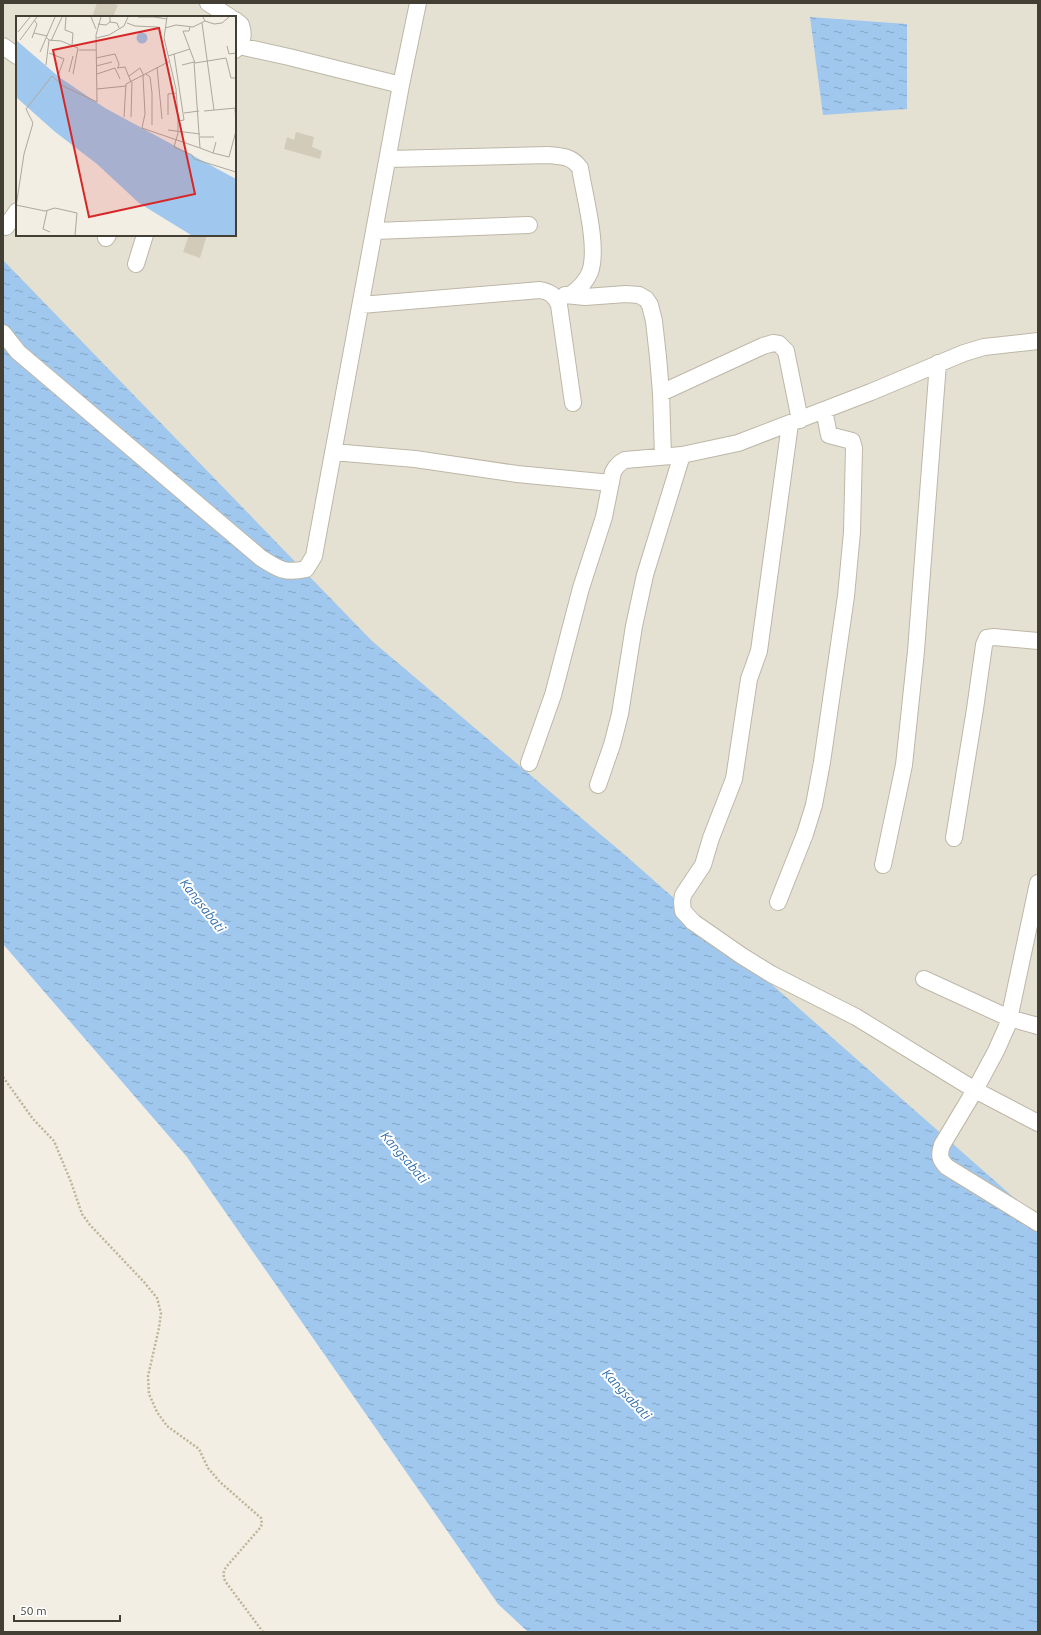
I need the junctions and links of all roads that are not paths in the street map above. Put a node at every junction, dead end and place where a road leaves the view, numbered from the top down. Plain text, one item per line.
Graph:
1 (208, 3) edge
2 (418, 3) edge
3 (228, 16) edge
4 (236, 21) edge
5 (3, 46) edge
6 (237, 48) edge
7 (16, 55) edge
8 (401, 85) junction
9 (388, 159) junction
10 (16, 212) edge
11 (530, 225) dead end
12 (6, 227) dead end
13 (374, 231) junction
14 (145, 236) edge
15 (136, 264) dead end
16 (549, 292) junction
17 (570, 295) junction
18 (361, 305) junction
19 (3, 333) edge
20 (1038, 341) edge
21 (938, 363) junction
22 (662, 393) junction
23 (573, 403) dead end
24 (824, 410) junction
25 (795, 422) junction
26 (334, 452) junction
27 (682, 455) junction
28 (663, 457) junction
29 (611, 483) junction
30 (1038, 641) edge
31 (529, 763) dead end
32 (598, 785) dead end
33 (954, 838) dead end
34 (883, 865) dead end
35 (1038, 883) edge
36 (778, 902) dead end
37 (1035, 914) edge
38 (924, 979) dead end
39 (1009, 1018) junction
40 (1038, 1026) edge
41 (976, 1090) junction
42 (1038, 1123) edge
43 (1038, 1223) edge

1 - 3 street
2 - 8 street
4 - 6 street
5 - 7 street
6 - 8 street
8 - 9 street
9 - 13 street
9 - 17 street
10 - 12 street
11 - 13 street
13 - 18 street
14 - 15 street
16 - 17 street
16 - 18 street
16 - 23 street
17 - 22 street
18 - 26 street
19 - 26 street
20 - 21 street
21 - 24 street
21 - 34 street
22 - 25 street
22 - 28 street
24 - 25 street
24 - 36 street
25 - 27 street
25 - 41 street
26 - 29 street
27 - 28 street
27 - 32 street
28 - 29 street
29 - 31 street
30 - 33 street
35 - 37 street
37 - 39 street
38 - 39 street
39 - 40 street
39 - 41 street
41 - 42 street
41 - 43 street

